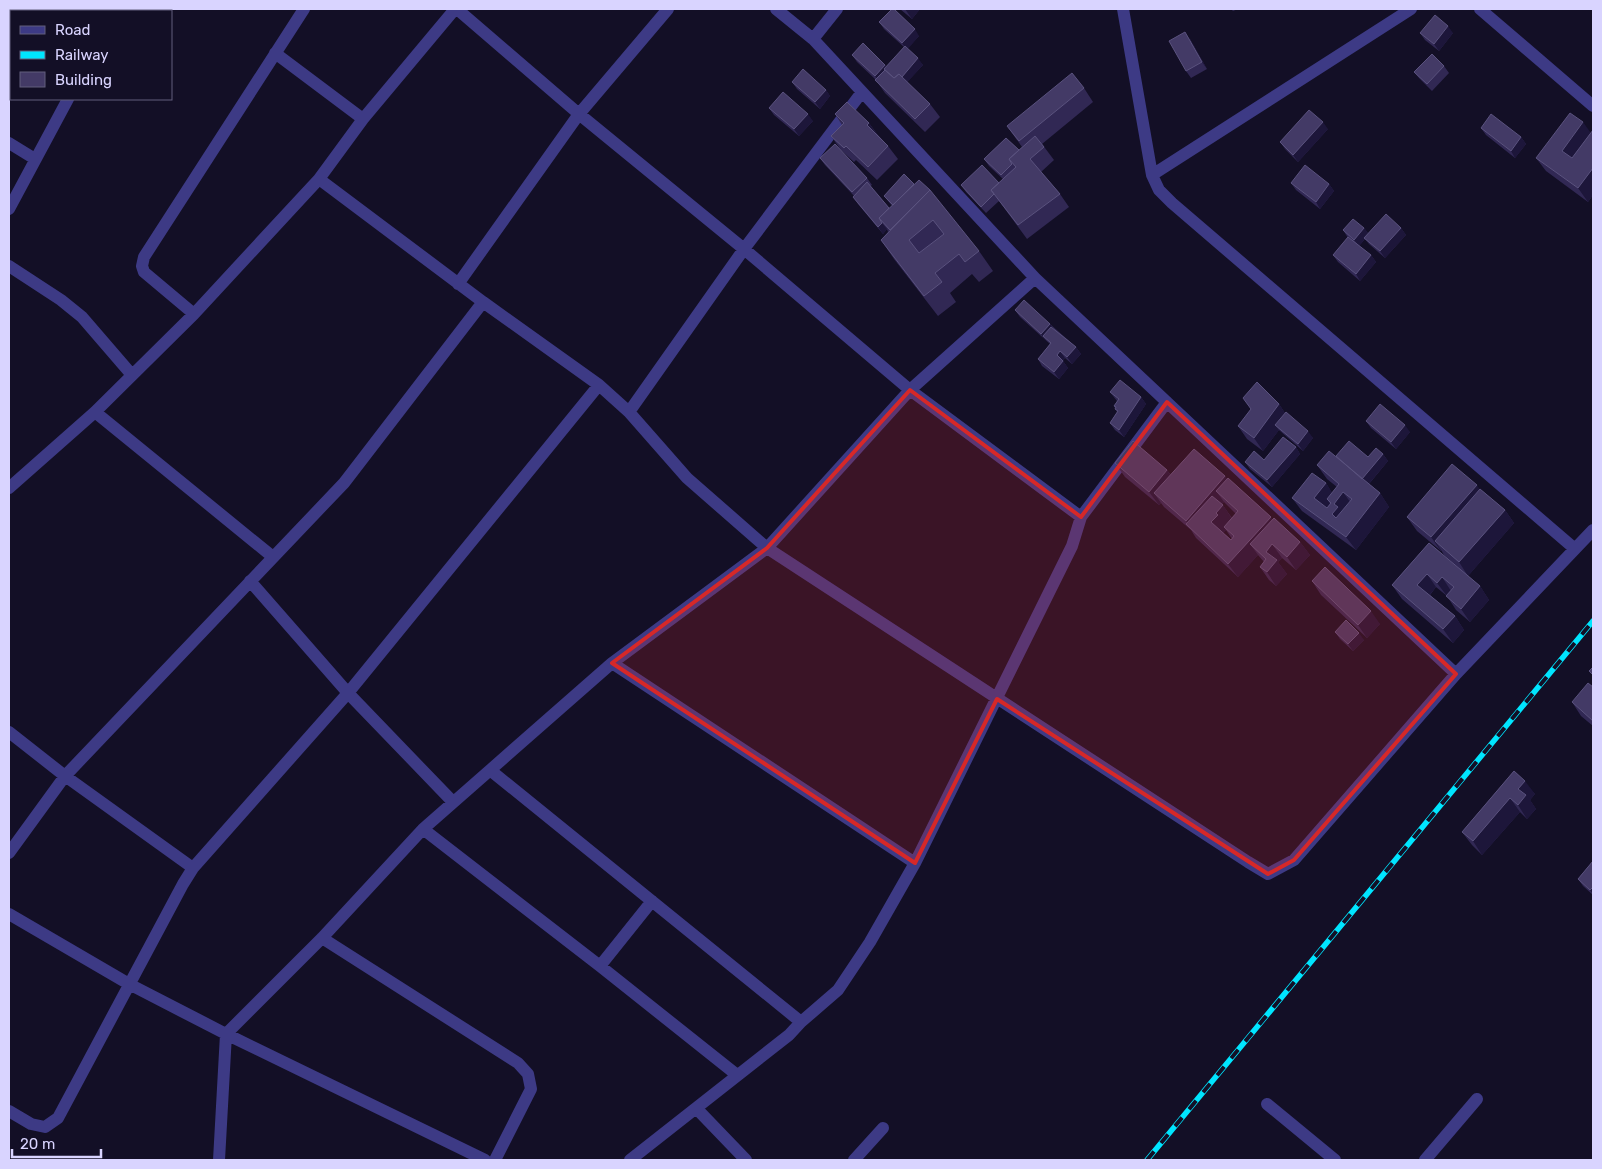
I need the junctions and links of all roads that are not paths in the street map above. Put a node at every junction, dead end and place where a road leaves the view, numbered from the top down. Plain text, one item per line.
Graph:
1 (304, 9) edge
2 (456, 9) edge
3 (668, 9) edge
4 (776, 9) edge
5 (837, 9) edge
6 (1123, 9) edge
7 (1411, 9) edge
8 (1480, 9) edge
9 (813, 39) junction
10 (275, 53) junction
11 (862, 92) junction
12 (67, 100) edge
13 (1593, 106) edge
14 (579, 114) junction
15 (363, 119) junction
16 (9, 143) edge
17 (35, 159) junction
18 (1152, 175) junction
19 (319, 179) junction
20 (9, 209) edge
21 (744, 249) junction
22 (9, 266) edge
23 (1034, 278) junction
24 (458, 284) junction
25 (483, 302) junction
26 (194, 314) junction
27 (132, 375) junction
28 (599, 385) junction
29 (910, 390) junction
30 (1167, 402) junction
31 (95, 412) junction
32 (630, 412) junction
33 (9, 488) edge
34 (1081, 518) junction
35 (1593, 530) edge
36 (766, 548) junction
37 (1575, 549) junction
38 (273, 557) junction
39 (250, 581) junction
40 (612, 663) junction
41 (1456, 674) junction
42 (348, 693) junction
43 (997, 699) junction
44 (9, 732) edge
45 (490, 770) junction
46 (65, 776) junction
47 (453, 802) junction
48 (423, 829) junction
49 (9, 854) edge
50 (915, 864) junction
51 (193, 868) junction
52 (652, 901) junction
53 (9, 914) edge
54 (322, 938) junction
55 (600, 966) junction
56 (129, 984) junction
57 (801, 1022) junction
58 (226, 1034) junction
59 (737, 1075) junction
60 (1477, 1099) dead end
61 (1267, 1104) dead end
62 (696, 1108) junction
63 (9, 1111) edge
64 (883, 1128) dead end
65 (219, 1160) edge
66 (486, 1160) edge
67 (495, 1160) edge
68 (630, 1160) edge
69 (746, 1160) edge
70 (854, 1160) edge
71 (1336, 1160) edge
72 (1425, 1160) edge

1 - 10 street
2 - 14 street
2 - 15 street
3 - 14 street
4 - 9 street
5 - 9 street
6 - 18 street
7 - 18 street
8 - 13 street
9 - 11 street
10 - 15 street
10 - 26 street
11 - 21 street
11 - 23 street
12 - 17 street
14 - 21 street
14 - 24 street
15 - 19 street
16 - 17 street
17 - 20 street
18 - 37 street
19 - 24 street
19 - 26 street
21 - 29 street
21 - 32 street
22 - 27 street
23 - 29 street
23 - 30 street
24 - 25 street
25 - 28 street
25 - 38 street
26 - 27 street
27 - 31 street
28 - 32 street
28 - 42 street
29 - 34 street
29 - 36 street
30 - 34 street
30 - 41 street
31 - 33 street
31 - 38 street
32 - 36 street
34 - 43 street
35 - 37 street
36 - 40 street
36 - 43 street
37 - 41 street
38 - 39 street
39 - 42 street
39 - 46 street
40 - 45 street
40 - 50 street
41 - 43 street
42 - 47 street
42 - 51 street
43 - 50 street
44 - 46 street
45 - 47 street
45 - 52 street
46 - 49 street
46 - 51 street
47 - 48 street
48 - 54 street
48 - 55 street
50 - 57 street
51 - 56 street
52 - 55 street
52 - 57 street
53 - 56 street
54 - 58 street
54 - 67 street
55 - 59 street
56 - 58 street
56 - 63 street
57 - 59 street
58 - 65 street
58 - 66 street
59 - 62 street
60 - 72 street
61 - 71 street
62 - 68 street
62 - 69 street
64 - 70 street

